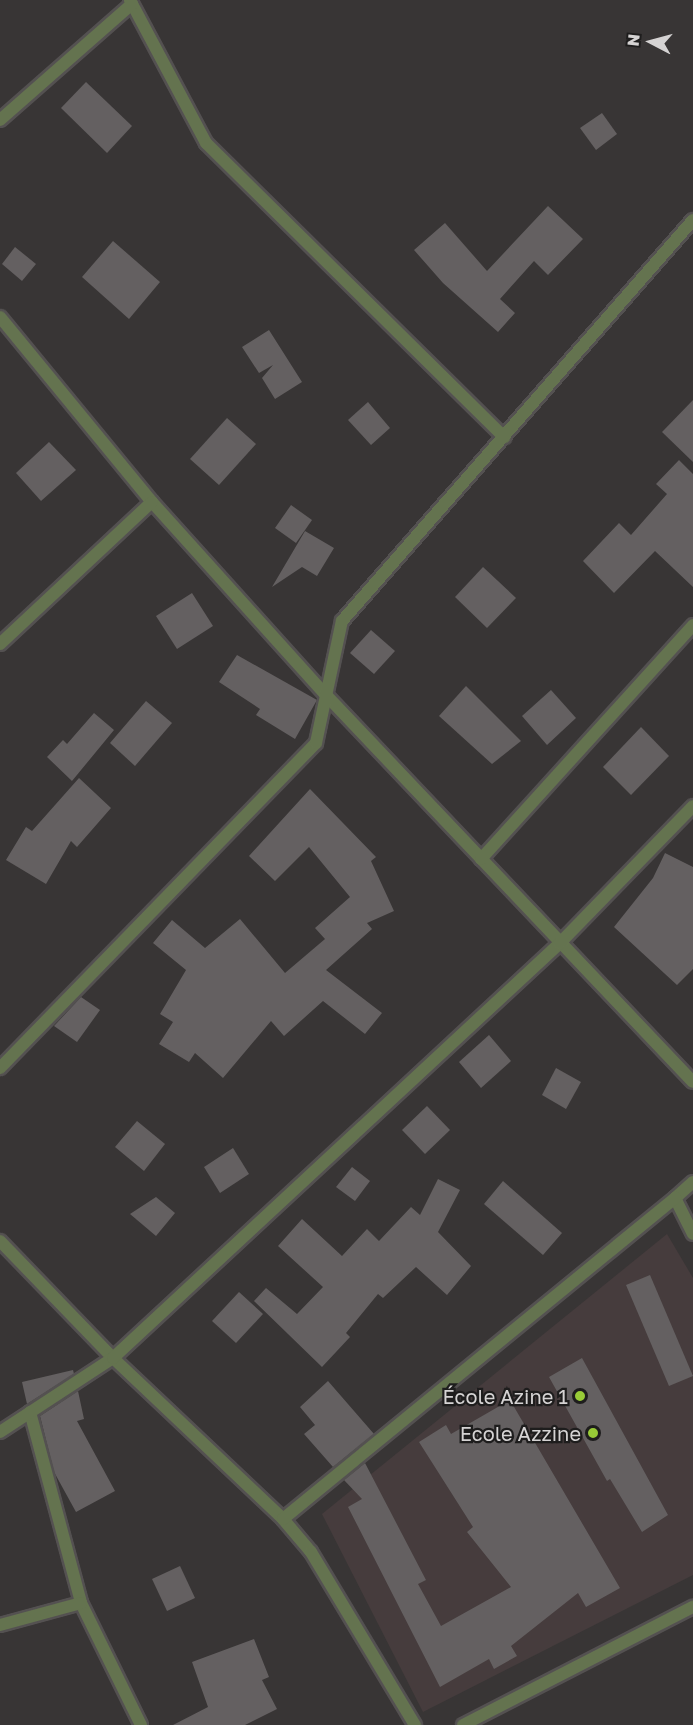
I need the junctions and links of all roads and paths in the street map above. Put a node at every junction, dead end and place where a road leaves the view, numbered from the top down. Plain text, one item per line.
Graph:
1 (131, 2) edge
2 (0, 120) edge
3 (693, 220) edge
4 (0, 317) edge
5 (504, 437) junction
6 (152, 502) junction
7 (693, 625) edge
8 (0, 644) edge
9 (326, 695) junction
10 (693, 806) edge
11 (481, 859) junction
12 (560, 943) junction
13 (0, 1068) edge
14 (693, 1082) edge
15 (693, 1182) edge
16 (675, 1198) junction
17 (693, 1234) edge
18 (0, 1241) edge
19 (113, 1358) junction
20 (30, 1412) junction
21 (0, 1432) edge
22 (283, 1520) junction
23 (81, 1603) junction
24 (693, 1607) edge
25 (0, 1625) edge
26 (141, 1725) edge
27 (415, 1725) edge
28 (463, 1725) edge

1 - 2 street
1 - 5 street
3 - 5 street
4 - 6 street
5 - 9 street
6 - 8 street
6 - 9 street
7 - 11 street
9 - 11 street
9 - 13 street
10 - 12 street
11 - 12 street
12 - 14 street
12 - 19 street
15 - 16 street
16 - 17 street
16 - 22 street
18 - 19 street
19 - 20 street
19 - 22 street
20 - 21 street
20 - 23 street
22 - 27 street
23 - 25 street
23 - 26 street
24 - 28 street

